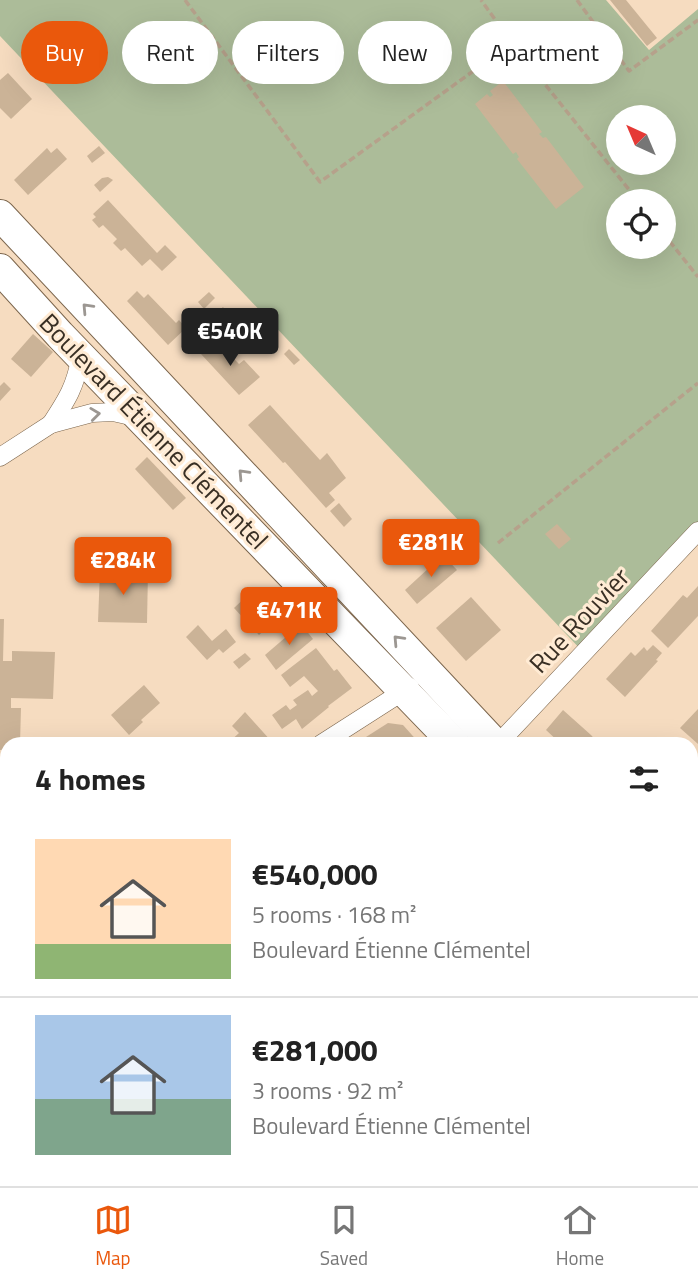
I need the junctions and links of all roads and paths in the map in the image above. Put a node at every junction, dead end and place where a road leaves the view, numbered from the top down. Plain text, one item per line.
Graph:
1 (185, 0) edge
2 (481, 0) edge
3 (577, 0) edge
4 (698, 20) edge
5 (496, 21) edge
6 (466, 76) edge
7 (545, 84) edge
8 (628, 189) edge
9 (0, 215) edge
10 (676, 249) edge
11 (0, 269) edge
12 (698, 277) edge
13 (81, 356) junction
14 (698, 383) edge
15 (140, 418) junction
16 (51, 424) junction
17 (0, 457) edge
18 (698, 531) edge
19 (498, 543) dead end
20 (428, 672) junction
21 (405, 691) junction
22 (332, 737) edge
23 (448, 737) edge
24 (490, 737) edge
25 (504, 737) edge

1 - 6 path
2 - 5 path
3 - 4 path
7 - 8 path
20 -> 9 main road, Boulevard Étienne Clémentel
10 - 12 path
11 - 13 main road, Boulevard Étienne Clémentel
13 - 15 main road, Boulevard Étienne Clémentel
13 - 16 street
14 - 19 path
16 -> 15 street
15 - 21 main road, Boulevard Étienne Clémentel
16 - 17 street
18 - 25 street, Rue Rouvier
20 - 21 street
20 - 24 main road, Boulevard Étienne Clémentel
21 - 22 street
21 - 23 main road, Boulevard Étienne Clémentel

